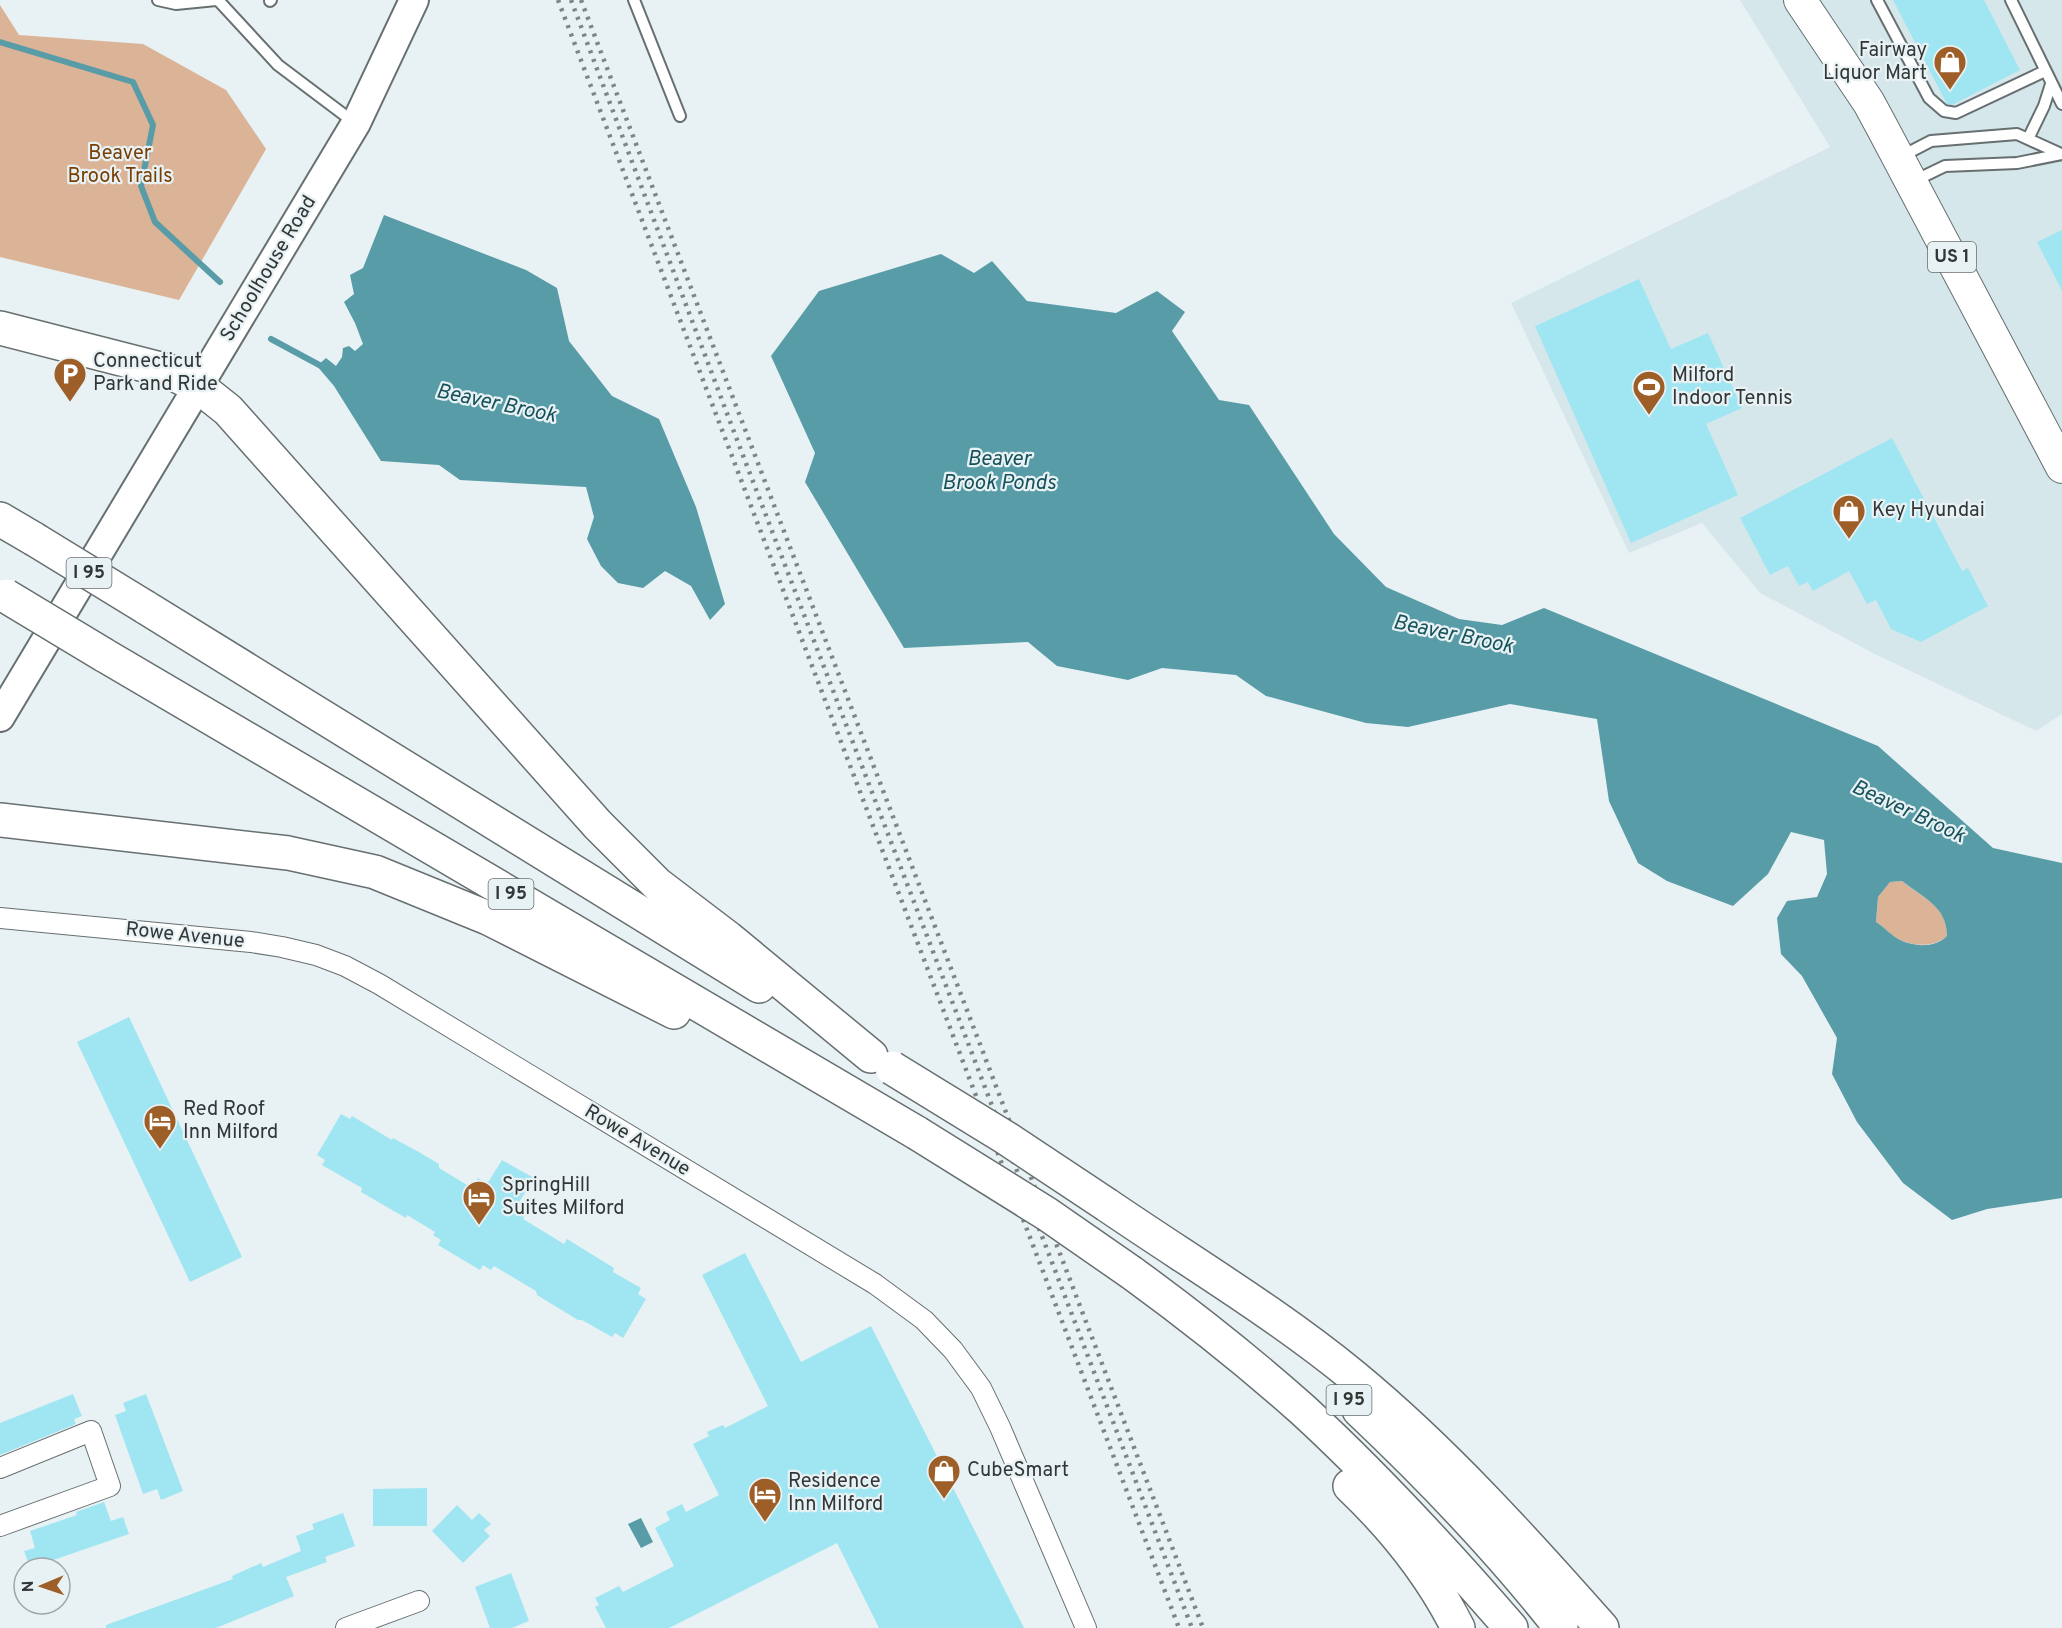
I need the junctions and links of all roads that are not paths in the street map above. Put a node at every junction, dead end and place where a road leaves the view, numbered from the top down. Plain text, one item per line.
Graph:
1 (158, 0) edge
2 (217, 0) edge
3 (414, 0) edge
4 (634, 0) edge
5 (1800, 0) edge
6 (1877, 0) edge
7 (2011, 0) edge
8 (2044, 71) junction
9 (2051, 84) junction
10 (2062, 104) edge
11 (680, 116) dead end
12 (356, 123) junction
13 (2028, 139) junction
14 (2062, 150) edge
15 (1905, 170) junction
16 (0, 328) edge
17 (199, 387) junction
18 (2062, 467) edge
19 (0, 519) edge
20 (3, 594) edge
21 (0, 717) edge
22 (0, 820) edge
23 (0, 918) edge
24 (882, 1062) junction
25 (842, 1088) junction
26 (1107, 1204) junction
27 (1132, 1273) junction
28 (0, 1468) edge
29 (0, 1526) edge
30 (419, 1601) dead end
31 (346, 1628) edge
32 (1086, 1628) edge
33 (1458, 1628) edge
34 (1510, 1628) edge
35 (1562, 1628) edge
36 (1602, 1628) edge

1 - 2 lane
2 - 12 lane
3 - 12 main road, Schoolhouse Road
4 - 11 lane
5 - 15 main road, US 1
6 - 8 lane
7 - 8 lane
8 - 9 lane
9 - 10 lane
9 - 13 lane
12 - 17 main road, Schoolhouse Road
13 - 14 lane
13 - 15 lane
14 - 15 lane
15 - 18 main road, US 1
16 - 17 highway
17 - 21 main road, Schoolhouse Road
17 - 24 highway
19 - 24 highway, I 95, bridge
20 - 25 highway, I 95, bridge
22 - 25 highway
23 - 32 street, Rowe Avenue
24 - 26 highway, I 95, bridge
25 - 27 highway, I 95, bridge
26 - 35 highway, I 95
26 - 36 highway
27 - 33 highway
27 - 34 highway, I 95
28 - 29 street
30 - 31 street

